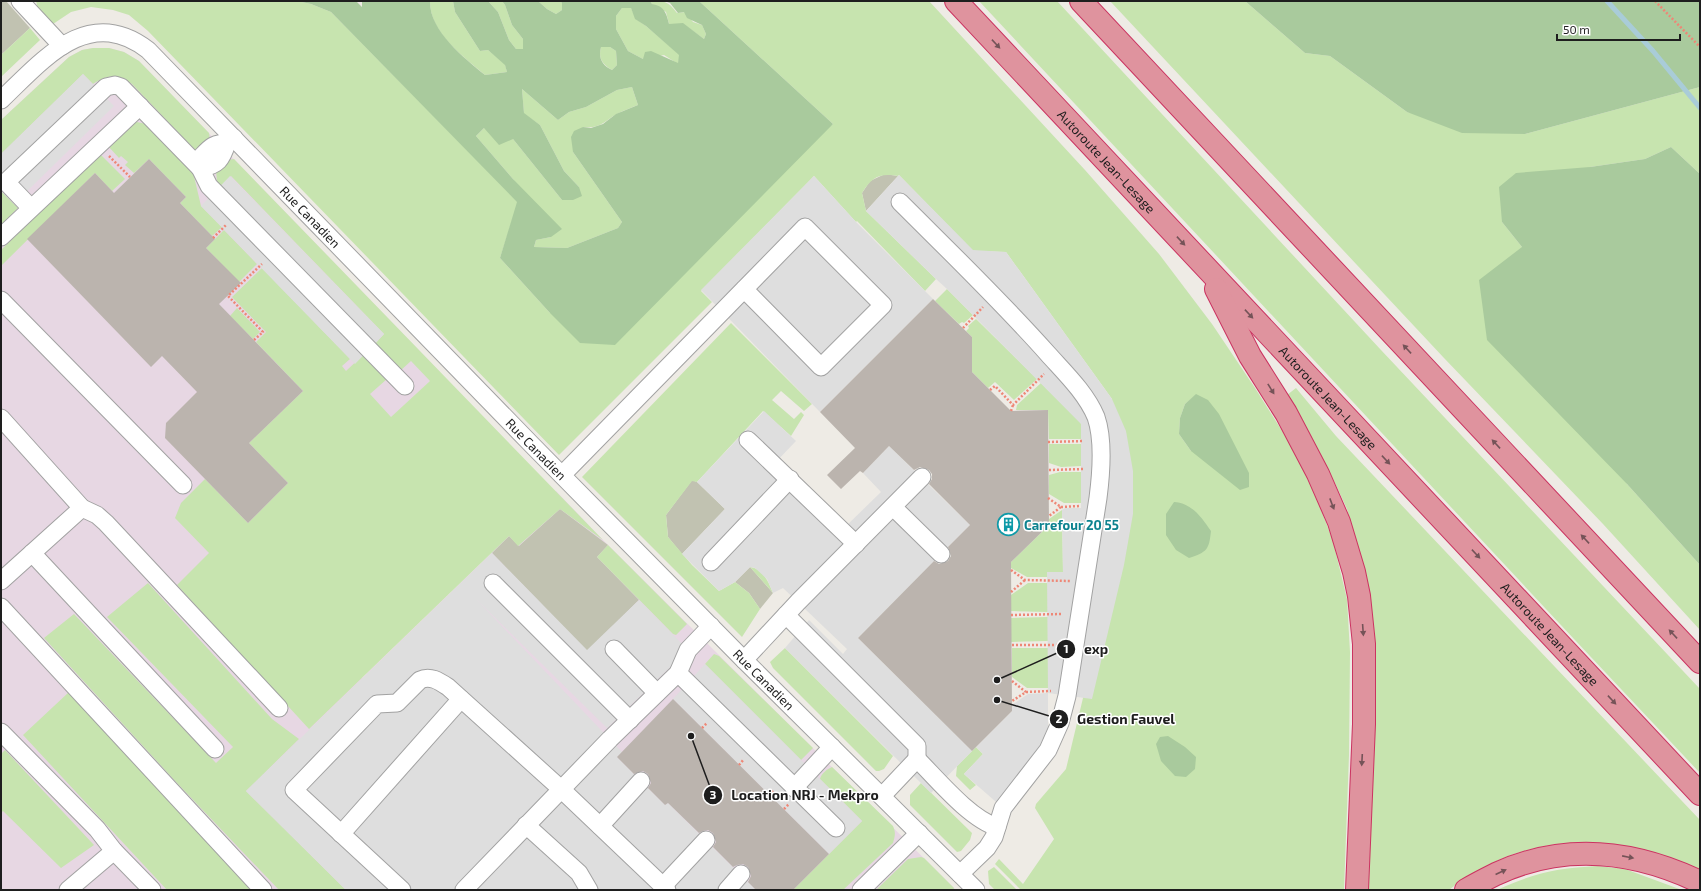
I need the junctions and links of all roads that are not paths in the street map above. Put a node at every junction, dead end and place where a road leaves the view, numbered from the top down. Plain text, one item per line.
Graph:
1 (20, 1) edge
2 (956, 1) edge
3 (1081, 1) edge
4 (62, 46) junction
5 (1, 100) edge
6 (140, 106) junction
7 (231, 140) junction
8 (200, 168) junction
9 (900, 202) dead end
10 (31, 208) junction
11 (1, 237) edge
12 (1204, 265) junction
13 (744, 289) junction
14 (1, 300) edge
15 (406, 386) dead end
16 (1, 418) edge
17 (748, 440) dead end
18 (562, 475) junction
19 (922, 478) dead end
20 (790, 479) junction
21 (183, 485) dead end
22 (893, 507) junction
23 (82, 508) junction
24 (856, 544) junction
25 (32, 553) junction
26 (942, 554) dead end
27 (710, 562) dead end
28 (1, 581) edge
29 (493, 583) dead end
30 (1, 606) edge
31 (786, 615) junction
32 (711, 626) junction
33 (614, 649) dead end
34 (744, 660) junction
35 (1700, 662) edge
36 (678, 673) junction
37 (657, 693) junction
38 (461, 699) junction
39 (279, 708) dead end
40 (630, 720) junction
41 (1, 732) edge
42 (832, 747) junction
43 (215, 749) dead end
44 (917, 759) junction
45 (641, 781) dead end
46 (794, 788) junction
47 (561, 790) junction
48 (1700, 794) edge
49 (882, 796) junction
50 (526, 826) junction
51 (600, 826) junction
52 (997, 827) junction
53 (836, 828) dead end
54 (919, 833) junction
55 (341, 834) junction
56 (706, 840) dead end
57 (114, 851) junction
58 (741, 874) dead end
59 (1700, 882) edge
60 (969, 885) edge
61 (665, 888) edge
62 (68, 890) edge
63 (152, 890) edge
64 (263, 890) edge
65 (402, 890) edge
66 (464, 890) edge
67 (589, 890) edge
68 (727, 890) edge
69 (861, 890) edge
70 (1357, 890) edge
71 (1466, 890) edge

1 - 4 street
2 -> 12 highway, Autoroute Jean-Lesage
35 -> 3 highway
4 - 5 street
4 - 7 street, Rue Canadien
6 - 8 street
6 - 10 street
6 - 10 street
7 - 8 street
7 - 18 street, Rue Canadien
8 - 15 street
9 - 52 street
10 - 11 street
12 -> 48 highway, Autoroute Jean-Lesage
12 -> 70 highway
13 - 13 street
13 - 18 street
14 - 21 street
16 - 23 street
17 - 20 street
18 - 32 street, Rue Canadien
19 - 22 street
20 - 24 street
20 - 27 street
22 - 24 street
22 - 26 street
23 - 25 street
23 - 39 street
24 - 31 street
25 - 28 street
25 - 43 street
29 - 40 street
30 - 64 street
31 - 34 street
31 - 44 street
32 - 34 street, Rue Canadien
32 - 36 street
33 - 37 street
34 - 42 street, Rue Canadien
36 - 37 street
36 - 46 street
37 - 40 street
38 - 47 street
38 - 55 street
38 - 55 street
40 - 47 street
41 - 57 street
42 - 46 street
42 - 49 street, Rue Canadien
44 - 49 street
44 - 52 street
45 - 51 street
46 - 53 street
47 - 50 street
47 - 51 street
49 - 54 street, Rue Canadien
50 - 66 street
50 - 67 street
51 - 61 street
52 - 60 street
54 - 60 street, Rue Canadien
54 - 69 street
55 - 65 street
56 - 61 street
57 - 62 street
57 - 63 street
58 - 68 street
71 -> 59 highway

